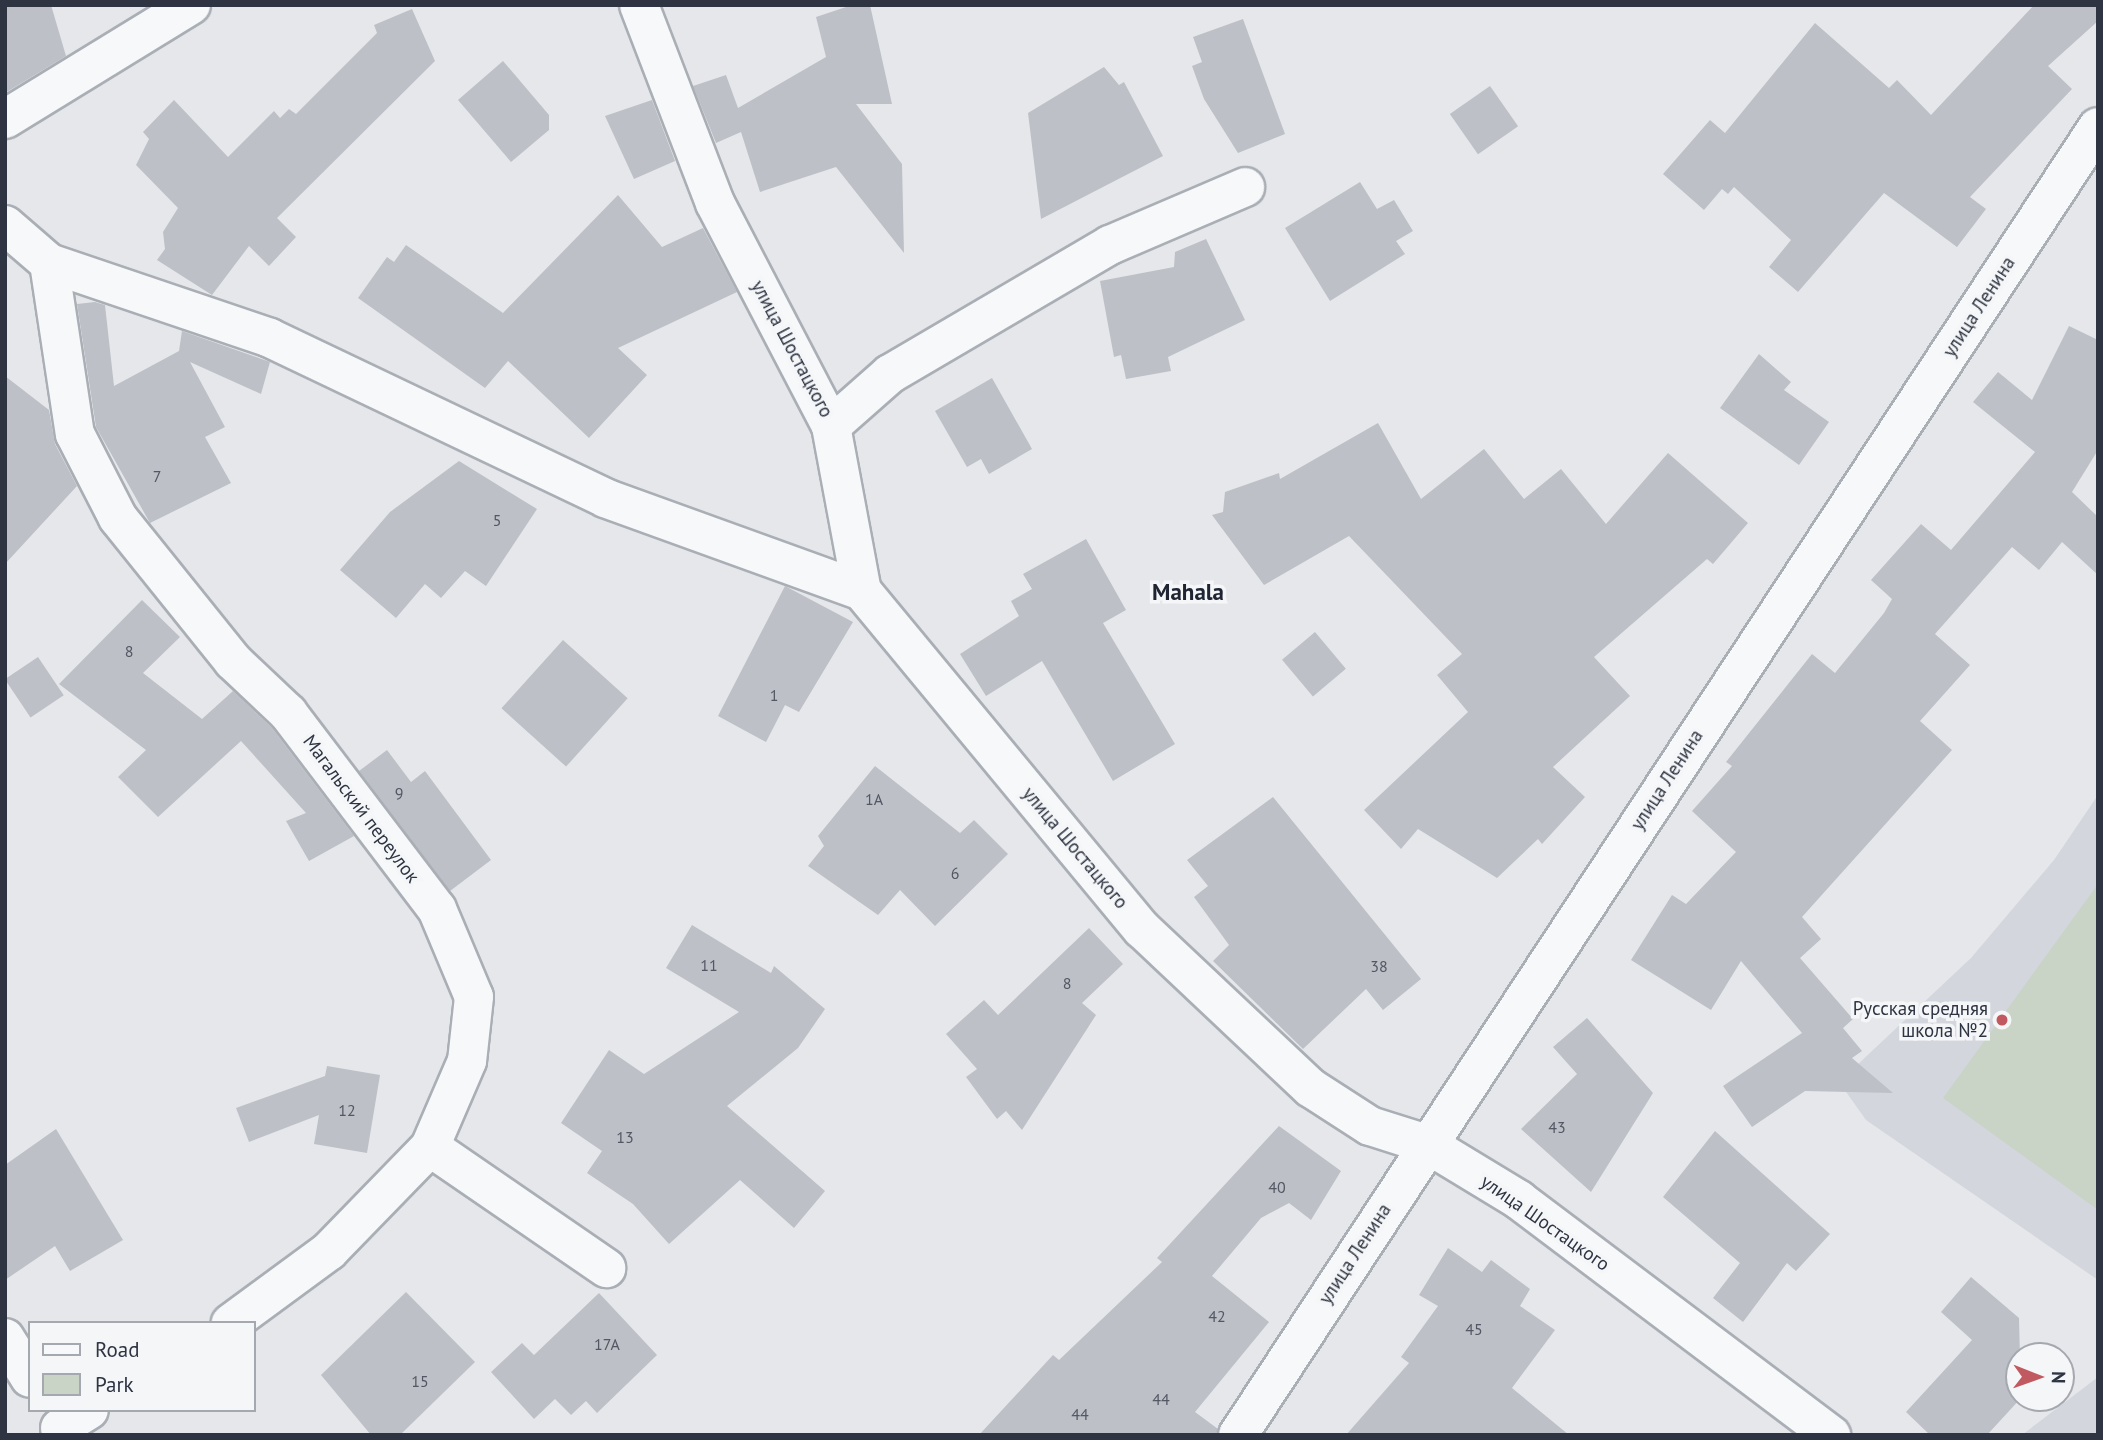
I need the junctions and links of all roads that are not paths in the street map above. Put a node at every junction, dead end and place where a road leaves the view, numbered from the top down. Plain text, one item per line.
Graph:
1 (191, 5) edge
2 (639, 5) edge
3 (5, 119) edge
4 (2098, 127) edge
5 (1245, 187) dead end
6 (5, 225) edge
7 (48, 263) junction
8 (831, 426) junction
9 (862, 591) junction
10 (1427, 1144) junction
11 (430, 1147) junction
12 (606, 1268) dead end
13 (234, 1321) edge
14 (5, 1338) edge
15 (28, 1375) edge
16 (1238, 1435) edge
17 (1831, 1435) edge

1 - 3 street
2 - 8 street, улица Шостацкого
4 - 10 street, улица Ленина
5 - 8 street
6 - 7 street
7 - 9 street
7 - 11 street, Магальский переулок
8 - 9 street, улица Шостацкого
9 - 10 street, улица Шостацкого
10 - 16 street, улица Ленина
10 - 17 street, улица Шостацкого
11 - 12 street
11 - 13 street, Магальский переулок
14 - 15 street

